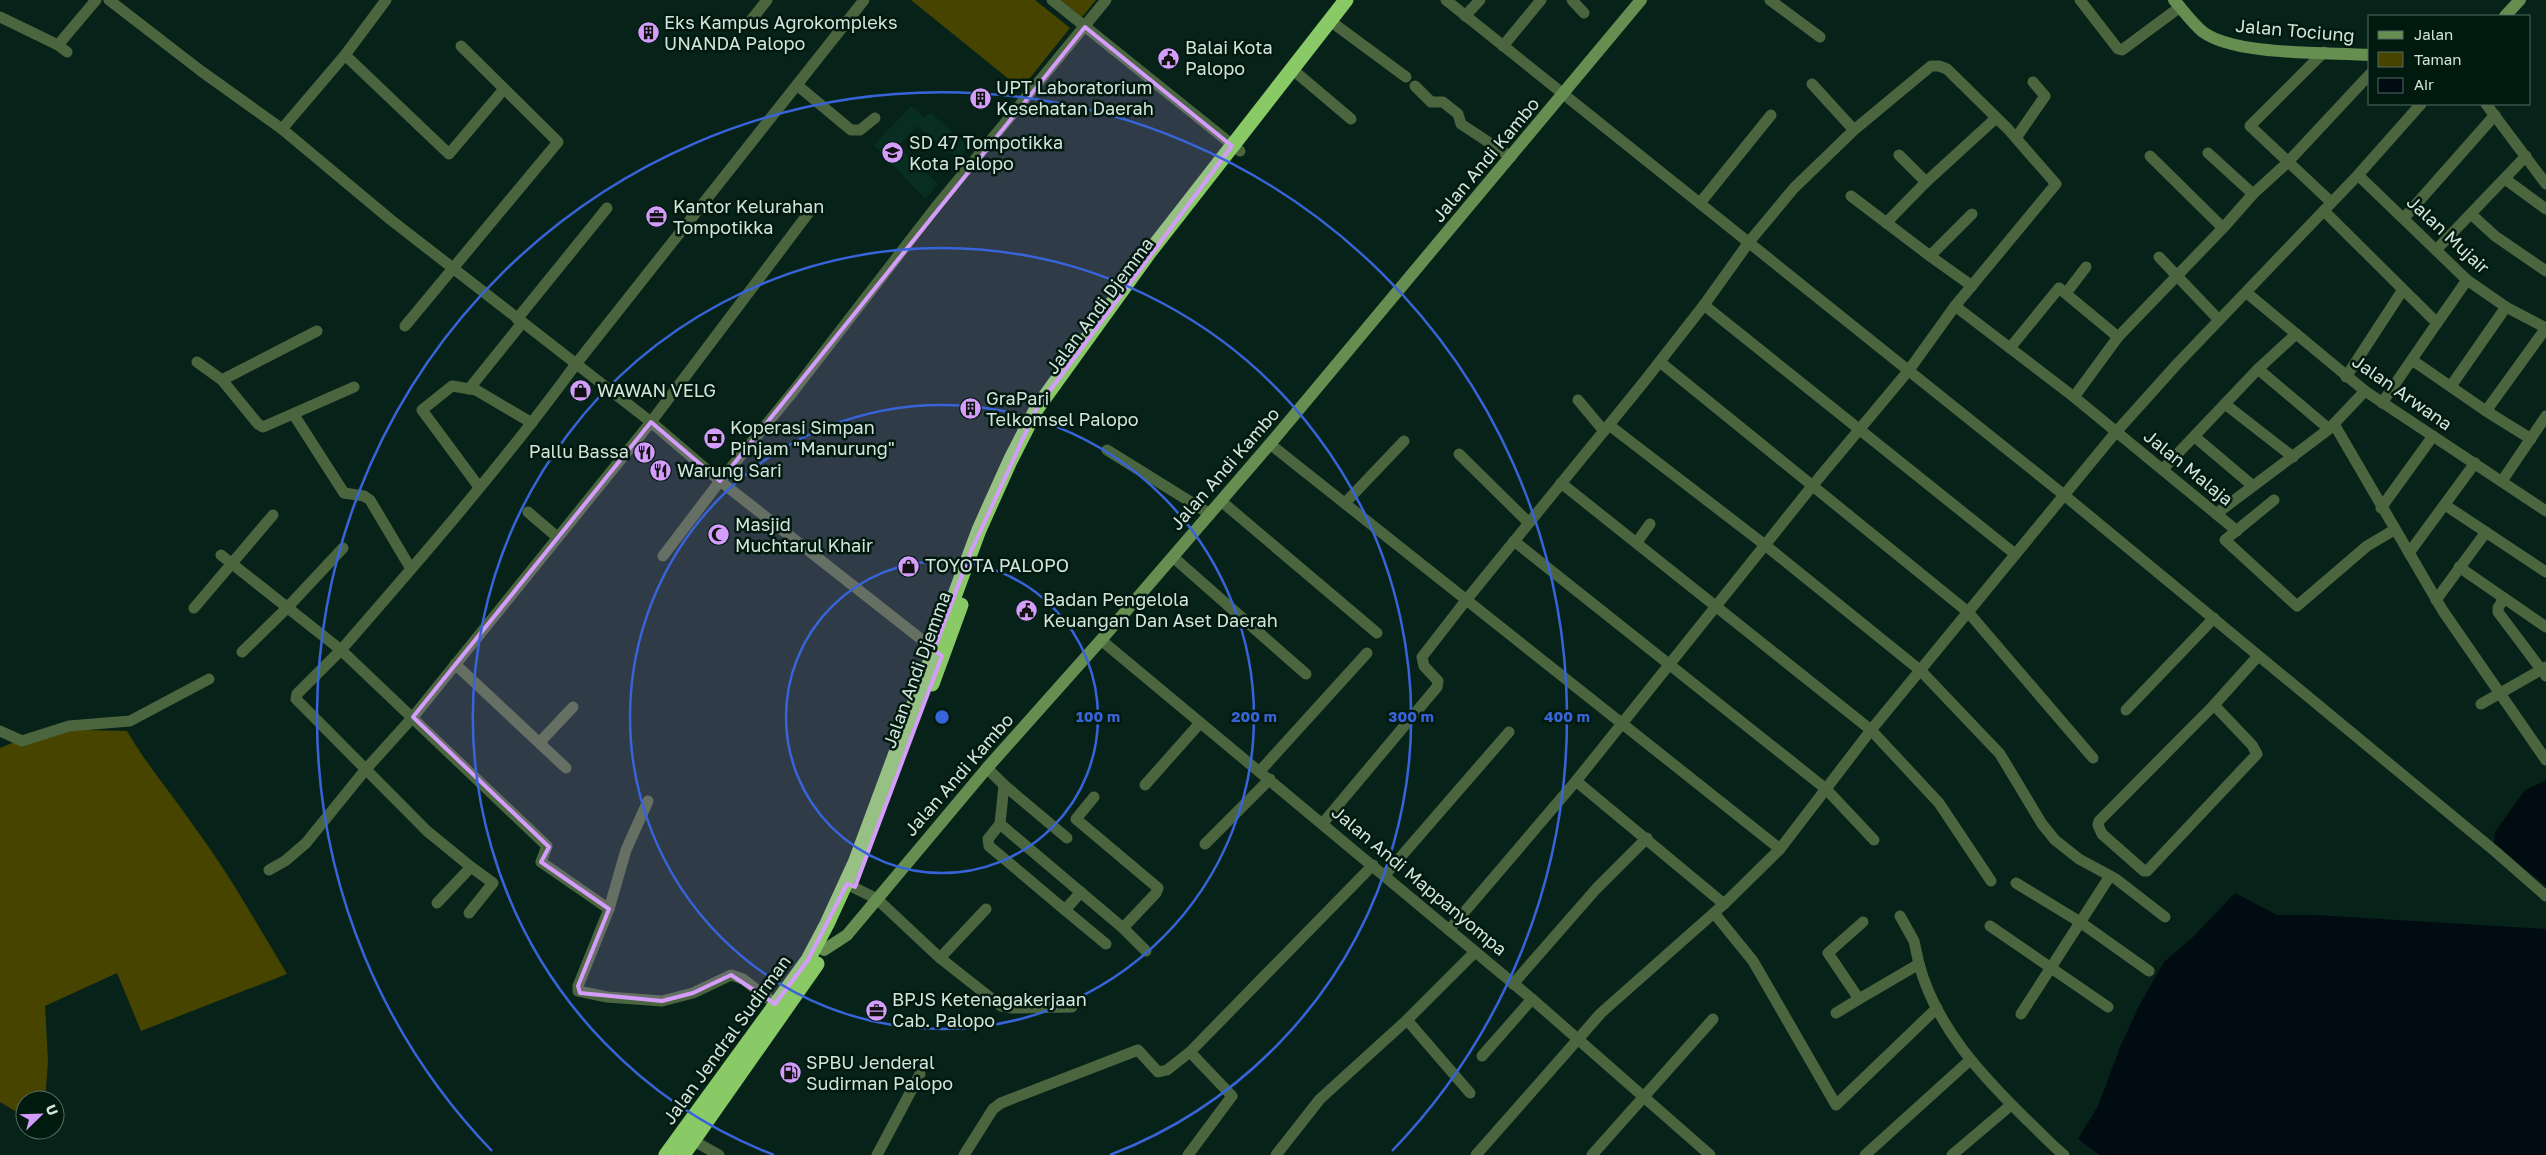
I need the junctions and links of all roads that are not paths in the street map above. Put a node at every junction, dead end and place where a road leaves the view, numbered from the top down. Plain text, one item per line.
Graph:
1 (96, 0) edge
2 (109, 0) edge
3 (386, 0) edge
4 (767, 0) edge
5 (864, 0) edge
6 (1052, 0) edge
7 (1106, 0) edge
8 (1346, 0) edge
9 (1358, 0) edge
10 (1446, 0) edge
11 (1480, 0) edge
12 (1541, 0) edge
13 (1572, 0) edge
14 (1641, 0) edge
15 (1770, 0) edge
16 (2080, 0) edge
17 (2520, 0) edge
18 (2177, 3) edge
19 (1584, 13) dead end
20 (2506, 15) edge
21 (1465, 16) junction
22 (0, 17) edge
23 (748, 23) dead end
24 (1337, 26) junction
25 (1085, 27) junction
26 (1820, 37) dead end
27 (461, 46) dead end
28 (1503, 46) junction
29 (2324, 52) junction
30 (345, 55) junction
31 (2368, 55) edge
32 (1299, 75) junction
33 (2368, 76) edge
34 (1406, 77) dead end
35 (2033, 82) dead end
36 (1812, 84) dead end
37 (797, 85) junction
38 (1415, 86) dead end
39 (504, 89) junction
40 (1563, 95) junction
41 (2420, 105) edge
42 (2487, 105) edge
43 (1771, 115) dead end
44 (2495, 115) junction
45 (875, 118) dead end
46 (1996, 118) junction
47 (1351, 119) dead end
48 (282, 129) junction
49 (1854, 130) junction
50 (2016, 138) junction
51 (1236, 149) junction
52 (2208, 153) dead end
53 (1899, 155) dead end
54 (2150, 156) dead end
55 (2526, 156) junction
56 (1511, 157) junction
57 (2287, 163) junction
58 (2358, 176) junction
59 (2504, 178) junction
60 (1926, 182) junction
61 (2546, 184) edge
62 (2253, 194) junction
63 (1852, 196) dead end
64 (1700, 203) junction
65 (2328, 207) junction
66 (607, 208) dead end
67 (2546, 210) edge
68 (810, 211) dead end
69 (1972, 214) dead end
70 (2470, 214) junction
71 (2404, 218) junction
72 (1886, 223) junction
73 (2223, 228) junction
74 (1749, 242) junction
75 (2436, 250) junction
76 (1930, 256) junction
77 (2159, 257) dead end
78 (2086, 267) dead end
79 (453, 270) junction
80 (2546, 271) edge
81 (2178, 275) junction
82 (2467, 280) junction
83 (1972, 286) junction
84 (2402, 291) junction
85 (2067, 292) junction
86 (2247, 293) junction
87 (1704, 305) junction
88 (1955, 306) junction
89 (2506, 306) junction
90 (2219, 320) junction
91 (519, 321) junction
92 (2437, 323) junction
93 (405, 326) dead end
94 (2546, 328) edge
95 (317, 331) dead end
96 (2296, 334) junction
97 (2118, 337) junction
98 (2010, 348) junction
99 (2412, 360) junction
100 (198, 362) dead end
101 (1660, 362) junction
102 (576, 364) junction
103 (2258, 369) junction
104 (1909, 370) junction
105 (2346, 377) junction
106 (222, 380) junction
107 (354, 386) dead end
108 (2451, 386) junction
109 (469, 389) junction
110 (2365, 391) junction
111 (2074, 397) junction
112 (1578, 400) dead end
113 (2382, 403) junction
114 (2225, 404) junction
115 (2486, 411) junction
116 (294, 415) junction
117 (2546, 416) edge
118 (651, 422) junction
119 (532, 424) junction
120 (2332, 427) junction
121 (1607, 428) junction
122 (1860, 428) junction
123 (2116, 432) junction
124 (2433, 436) junction
125 (2194, 437) junction
126 (2531, 440) junction
127 (1404, 441) dead end
128 (1270, 444) junction
129 (1107, 450) dead end
130 (1459, 454) dead end
131 (2293, 457) junction
132 (2475, 463) junction
133 (2163, 469) junction
134 (720, 481) junction
135 (2502, 481) junction
136 (1561, 484) junction
137 (1813, 486) junction
138 (2252, 486) junction
139 (479, 487) junction
140 (2064, 494) junction
141 (2274, 500) dead end
142 (1221, 501) junction
143 (1345, 503) junction
144 (2445, 505) junction
145 (2381, 508) junction
146 (2545, 508) edge
147 (528, 512) dead end
148 (1210, 514) junction
149 (2216, 514) junction
150 (273, 515) dead end
151 (1529, 523) junction
152 (1650, 524) dead end
153 (2394, 530) junction
154 (2237, 531) junction
155 (2486, 532) junction
156 (558, 537) junction
157 (1514, 542) junction
158 (1637, 542) junction
159 (1765, 545) junction
160 (343, 548) dead end
161 (2409, 553) junction
162 (2015, 554) junction
163 (221, 556) dead end
164 (663, 556) dead end
165 (1173, 557) junction
166 (232, 562) junction
167 (2459, 567) junction
168 (411, 570) junction
169 (2546, 572) edge
170 (2504, 598) junction
171 (1466, 599) junction
172 (2436, 600) junction
173 (1716, 605) junction
174 (194, 608) dead end
175 (286, 609) junction
176 (1968, 612) junction
177 (2214, 618) junction
178 (2546, 627) edge
179 (1377, 633) dead end
180 (1101, 640) junction
181 (340, 650) junction
182 (242, 652) dead end
183 (938, 653) junction
184 (1367, 653) dead end
185 (2258, 656) junction
186 (455, 664) junction
187 (1670, 665) junction
188 (1920, 671) junction
189 (2545, 671) edge
190 (1306, 674) dead end
191 (208, 680) dead end
192 (2499, 693) junction
193 (2481, 704) dead end
194 (2214, 705) junction
195 (573, 708) dead end
196 (2126, 710) dead end
197 (413, 717) junction
198 (1622, 722) junction
199 (1200, 723) junction
200 (1871, 730) junction
201 (0, 731) edge
202 (1510, 732) dead end
203 (540, 742) junction
204 (2093, 758) dead end
205 (2546, 760) edge
206 (566, 768) dead end
207 (987, 768) junction
208 (366, 769) junction
209 (1260, 771) junction
210 (1270, 779) junction
211 (1576, 781) junction
212 (1004, 785) junction
213 (1145, 785) dead end
214 (1826, 789) junction
215 (1094, 797) dead end
216 (648, 801) dead end
217 (1323, 823) junction
218 (1000, 824) junction
219 (1067, 838) dead end
220 (1647, 838) junction
221 (1874, 840) dead end
222 (1205, 844) dead end
223 (1780, 849) junction
224 (1373, 865) junction
225 (471, 867) junction
226 (269, 870) dead end
227 (1385, 876) junction
228 (2110, 876) junction
229 (1991, 881) dead end
230 (2016, 883) dead end
231 (851, 885) junction
232 (1081, 892) junction
233 (2546, 896) edge
234 (876, 899) junction
235 (437, 903) dead end
236 (1724, 904) junction
237 (609, 909) junction
238 (986, 909) dead end
239 (1065, 910) junction
240 (469, 913) dead end
241 (1714, 913) junction
242 (1900, 916) dead end
243 (2165, 917) dead end
244 (1863, 922) dead end
245 (2080, 922) junction
246 (1990, 926) dead end
247 (1123, 928) junction
248 (1449, 930) junction
249 (1106, 944) dead end
250 (820, 948) junction
251 (1146, 951) dead end
252 (1475, 952) junction
253 (940, 958) junction
254 (1919, 964) junction
255 (2051, 968) junction
256 (2149, 971) dead end
257 (1513, 984) junction
258 (1532, 999) junction
259 (1859, 1000) junction
260 (775, 1004) junction
261 (1072, 1007) dead end
262 (2108, 1007) dead end
263 (1937, 1008) junction
264 (1836, 1013) dead end
265 (2021, 1014) dead end
266 (1713, 1019) dead end
267 (1407, 1020) junction
268 (1577, 1040) junction
269 (1190, 1052) junction
270 (1482, 1056) dead end
271 (1969, 1060) junction
272 (920, 1074) dead end
273 (1470, 1093) dead end
274 (1643, 1097) junction
275 (2011, 1105) junction
276 (694, 1141) junction
277 (1708, 1154) edge
278 (666, 1155) edge
279 (683, 1155) edge
280 (719, 1155) edge
281 (876, 1155) edge
282 (964, 1155) edge
283 (1188, 1155) edge
284 (1276, 1155) edge
285 (1476, 1155) edge
286 (1592, 1155) edge
287 (1865, 1155) edge
288 (1952, 1155) edge
289 (2064, 1155) edge

1 - 22 street
2 - 48 street
3 - 30 street
4 - 23 street
5 - 37 street
6 - 25 street
7 - 25 street
8 - 51 highway, Jalan Andi Djemma
9 - 24 highway, Jalan Andi Djemma
10 - 21 street
11 - 21 street
12 - 28 street
13 - 19 street
14 - 40 street, Jalan Andi Kambo
15 - 26 street
16 - 18 street
17 - 20 street
18 - 29 street, Jalan Tociung
21 - 28 street
24 - 32 highway, Jalan Andi Djemma
24 - 34 street
25 - 51 street
25 - 134 street
27 - 39 street
28 - 40 street
29 - 31 street, Jalan Tociung
29 - 57 street
30 - 39 street
30 - 48 street
32 - 47 street
32 - 51 highway, Jalan Andi Djemma
33 - 57 street
35 - 50 street
36 - 49 street
37 - 45 street
37 - 102 street
38 - 56 street
39 - 79 street
40 - 56 street, Jalan Andi Kambo
40 - 64 street
41 - 58 street
42 - 44 street
43 - 64 street
44 - 55 street
44 - 71 street
46 - 49 street
46 - 50 street
46 - 60 street
48 - 79 street
49 - 74 street
50 - 83 street
51 - 183 highway, Jalan Andi Djemma
52 - 62 street
53 - 60 street
54 - 73 street
55 - 59 street
55 - 61 street
56 - 128 street, Jalan Andi Kambo
57 - 62 street
57 - 65 street
58 - 65 street
58 - 71 street, Jalan Mujair
59 - 67 street
59 - 70 street
60 - 72 street
62 - 73 street
63 - 72 street
64 - 74 street
65 - 84 street
65 - 86 street
66 - 91 street
68 - 118 street
69 - 76 street
70 - 75 street
70 - 80 street
71 - 75 street, Jalan Mujair
72 - 76 street
73 - 81 street
74 - 87 street
74 - 104 street
75 - 82 street, Jalan Mujair
76 - 83 street
77 - 81 street
78 - 85 street
79 - 91 street
79 - 93 street
81 - 90 street
81 - 97 street
82 - 89 street, Jalan Mujair
82 - 92 street
83 - 88 street
84 - 92 street
84 - 105 street
85 - 97 street
85 - 98 street
86 - 90 street
86 - 96 street, Jalan Arwana
87 - 101 street
87 - 122 street
88 - 98 street, Jalan Malaja
88 - 104 street
89 - 94 street, Jalan Mujair
89 - 108 street
90 - 123 street
91 - 102 street
91 - 109 street
92 - 99 street
94 - 115 street
95 - 106 street
96 - 103 street
96 - 105 street, Jalan Arwana
97 - 111 street
98 - 111 street, Jalan Malaja
99 - 108 street
99 - 113 street
100 - 106 street
101 - 121 street
101 - 137 street
102 - 118 street
102 - 119 street
103 - 114 street
103 - 120 street
104 - 122 street
104 - 140 street
105 - 110 street, Jalan Arwana
106 - 116 street
107 - 116 street
108 - 115 street
109 - 119 street
109 - 139 street
110 - 113 street, Jalan Arwana
110 - 120 street
111 - 123 street, Jalan Malaja
112 - 121 street
113 - 124 street, Jalan Arwana
114 - 125 street
114 - 131 street
115 - 126 street
116 - 168 street
117 - 126 street
118 - 134 street
118 - 156 street
119 - 139 street
120 - 131 street
120 - 145 street
121 - 136 street
121 - 159 street
122 - 137 street
122 - 162 street
123 - 133 street, Jalan Malaja
123 - 140 street
124 - 132 street, Jalan Arwana
124 - 145 street
125 - 133 street
125 - 138 street
126 - 135 street
127 - 143 street
128 - 142 street, Jalan Andi Kambo
128 - 143 street
129 - 148 street
130 - 151 street
131 - 138 street
132 - 135 street, Jalan Arwana
132 - 144 street
133 - 149 street, Jalan Malaja
134 - 164 street
134 - 183 street
135 - 146 street, Jalan Arwana
136 - 151 street
136 - 158 street
137 - 159 street
137 - 176 street
138 - 149 street
139 - 168 street
140 - 162 street
140 - 177 street
141 - 154 street
142 - 148 street, Jalan Andi Kambo
142 - 179 street
143 - 171 street
144 - 155 street
144 - 161 street
145 - 153 street
147 - 156 street
148 - 165 street, Jalan Andi Kambo
149 - 154 street, Jalan Malaja
150 - 166 street
151 - 157 street
152 - 158 street
153 - 154 street
153 - 161 street
155 - 167 street
155 - 169 street
156 - 186 street
157 - 171 street
157 - 187 street
158 - 173 street
159 - 173 street
159 - 188 street
160 - 175 street
161 - 172 street
162 - 176 street
163 - 166 street
165 - 180 street, Jalan Andi Kambo
165 - 190 street
166 - 174 street
166 - 175 street
167 - 170 street
167 - 172 street
168 - 181 street
170 - 178 street
170 - 189 street
171 - 198 street
171 - 217 street
172 - 192 street
173 - 187 street
173 - 200 street
175 - 181 street
175 - 182 street
176 - 188 street
176 - 204 street
177 - 185 street
177 - 196 street
180 - 199 street, Jalan Andi Mappanyompa
180 - 207 street, Jalan Andi Kambo
181 - 197 street
181 - 208 street
183 - 231 highway, Jalan Andi Djemma
184 - 209 street
185 - 194 street
185 - 233 street
186 - 197 street
186 - 203 street
187 - 198 street
187 - 214 street
188 - 200 street
188 - 228 street
189 - 192 street
191 - 201 street
192 - 193 street
192 - 205 street
194 - 194 street
195 - 203 street
197 - 208 street
197 - 237 street
198 - 211 street
198 - 223 street
199 - 209 street, Jalan Andi Mappanyompa
199 - 213 street
200 - 214 street
200 - 229 street
202 - 227 street
203 - 206 street
207 - 212 street
207 - 234 street, Jalan Andi Kambo
208 - 225 street
208 - 226 street
209 - 210 street, Jalan Andi Mappanyompa
210 - 217 street, Jalan Andi Mappanyompa
210 - 222 street
211 - 220 street
211 - 248 street
212 - 218 street
212 - 219 street
214 - 221 street
214 - 223 street
215 - 247 street
216 - 237 street
217 - 224 street, Jalan Andi Mappanyompa
218 - 232 street
218 - 239 street
220 - 236 street
220 - 257 street
223 - 236 street
224 - 227 street, Jalan Andi Mappanyompa
224 - 269 street
225 - 235 street
225 - 240 street
227 - 248 street, Jalan Andi Mappanyompa
228 - 243 street
228 - 245 street
230 - 245 street
231 - 234 street
231 - 250 highway, Jalan Andi Djemma
232 - 239 street
232 - 247 street
234 - 250 street, Jalan Andi Kambo
234 - 253 street
236 - 241 street
237 - 260 street
238 - 253 street
239 - 249 street
241 - 263 street
241 - 268 street
242 - 254 street
244 - 259 street
245 - 255 street
245 - 256 street
246 - 255 street
247 - 251 street
248 - 252 street, Jalan Andi Mappanyompa
250 - 260 highway, Jalan Jendral Sudirman
250 - 276 highway, Jalan Jendral Sudirman
252 - 257 street, Jalan Andi Mappanyompa
252 - 267 street
253 - 261 street
254 - 259 street
254 - 263 street
255 - 262 street
255 - 265 street
257 - 258 street, Jalan Andi Mappanyompa
258 - 268 street, Jalan Andi Mappanyompa
258 - 270 street
259 - 264 street
260 - 278 highway, Jalan Jendral Sudirman
263 - 271 street
266 - 274 street
267 - 273 street
267 - 284 street
268 - 274 street, Jalan Andi Mappanyompa
268 - 285 street
269 - 282 street
269 - 283 street
271 - 275 street
271 - 287 street
272 - 281 street
274 - 277 street, Jalan Andi Mappanyompa
274 - 286 street
275 - 288 street
275 - 289 street
276 - 279 highway, Jalan Jendral Sudirman
276 - 280 street

